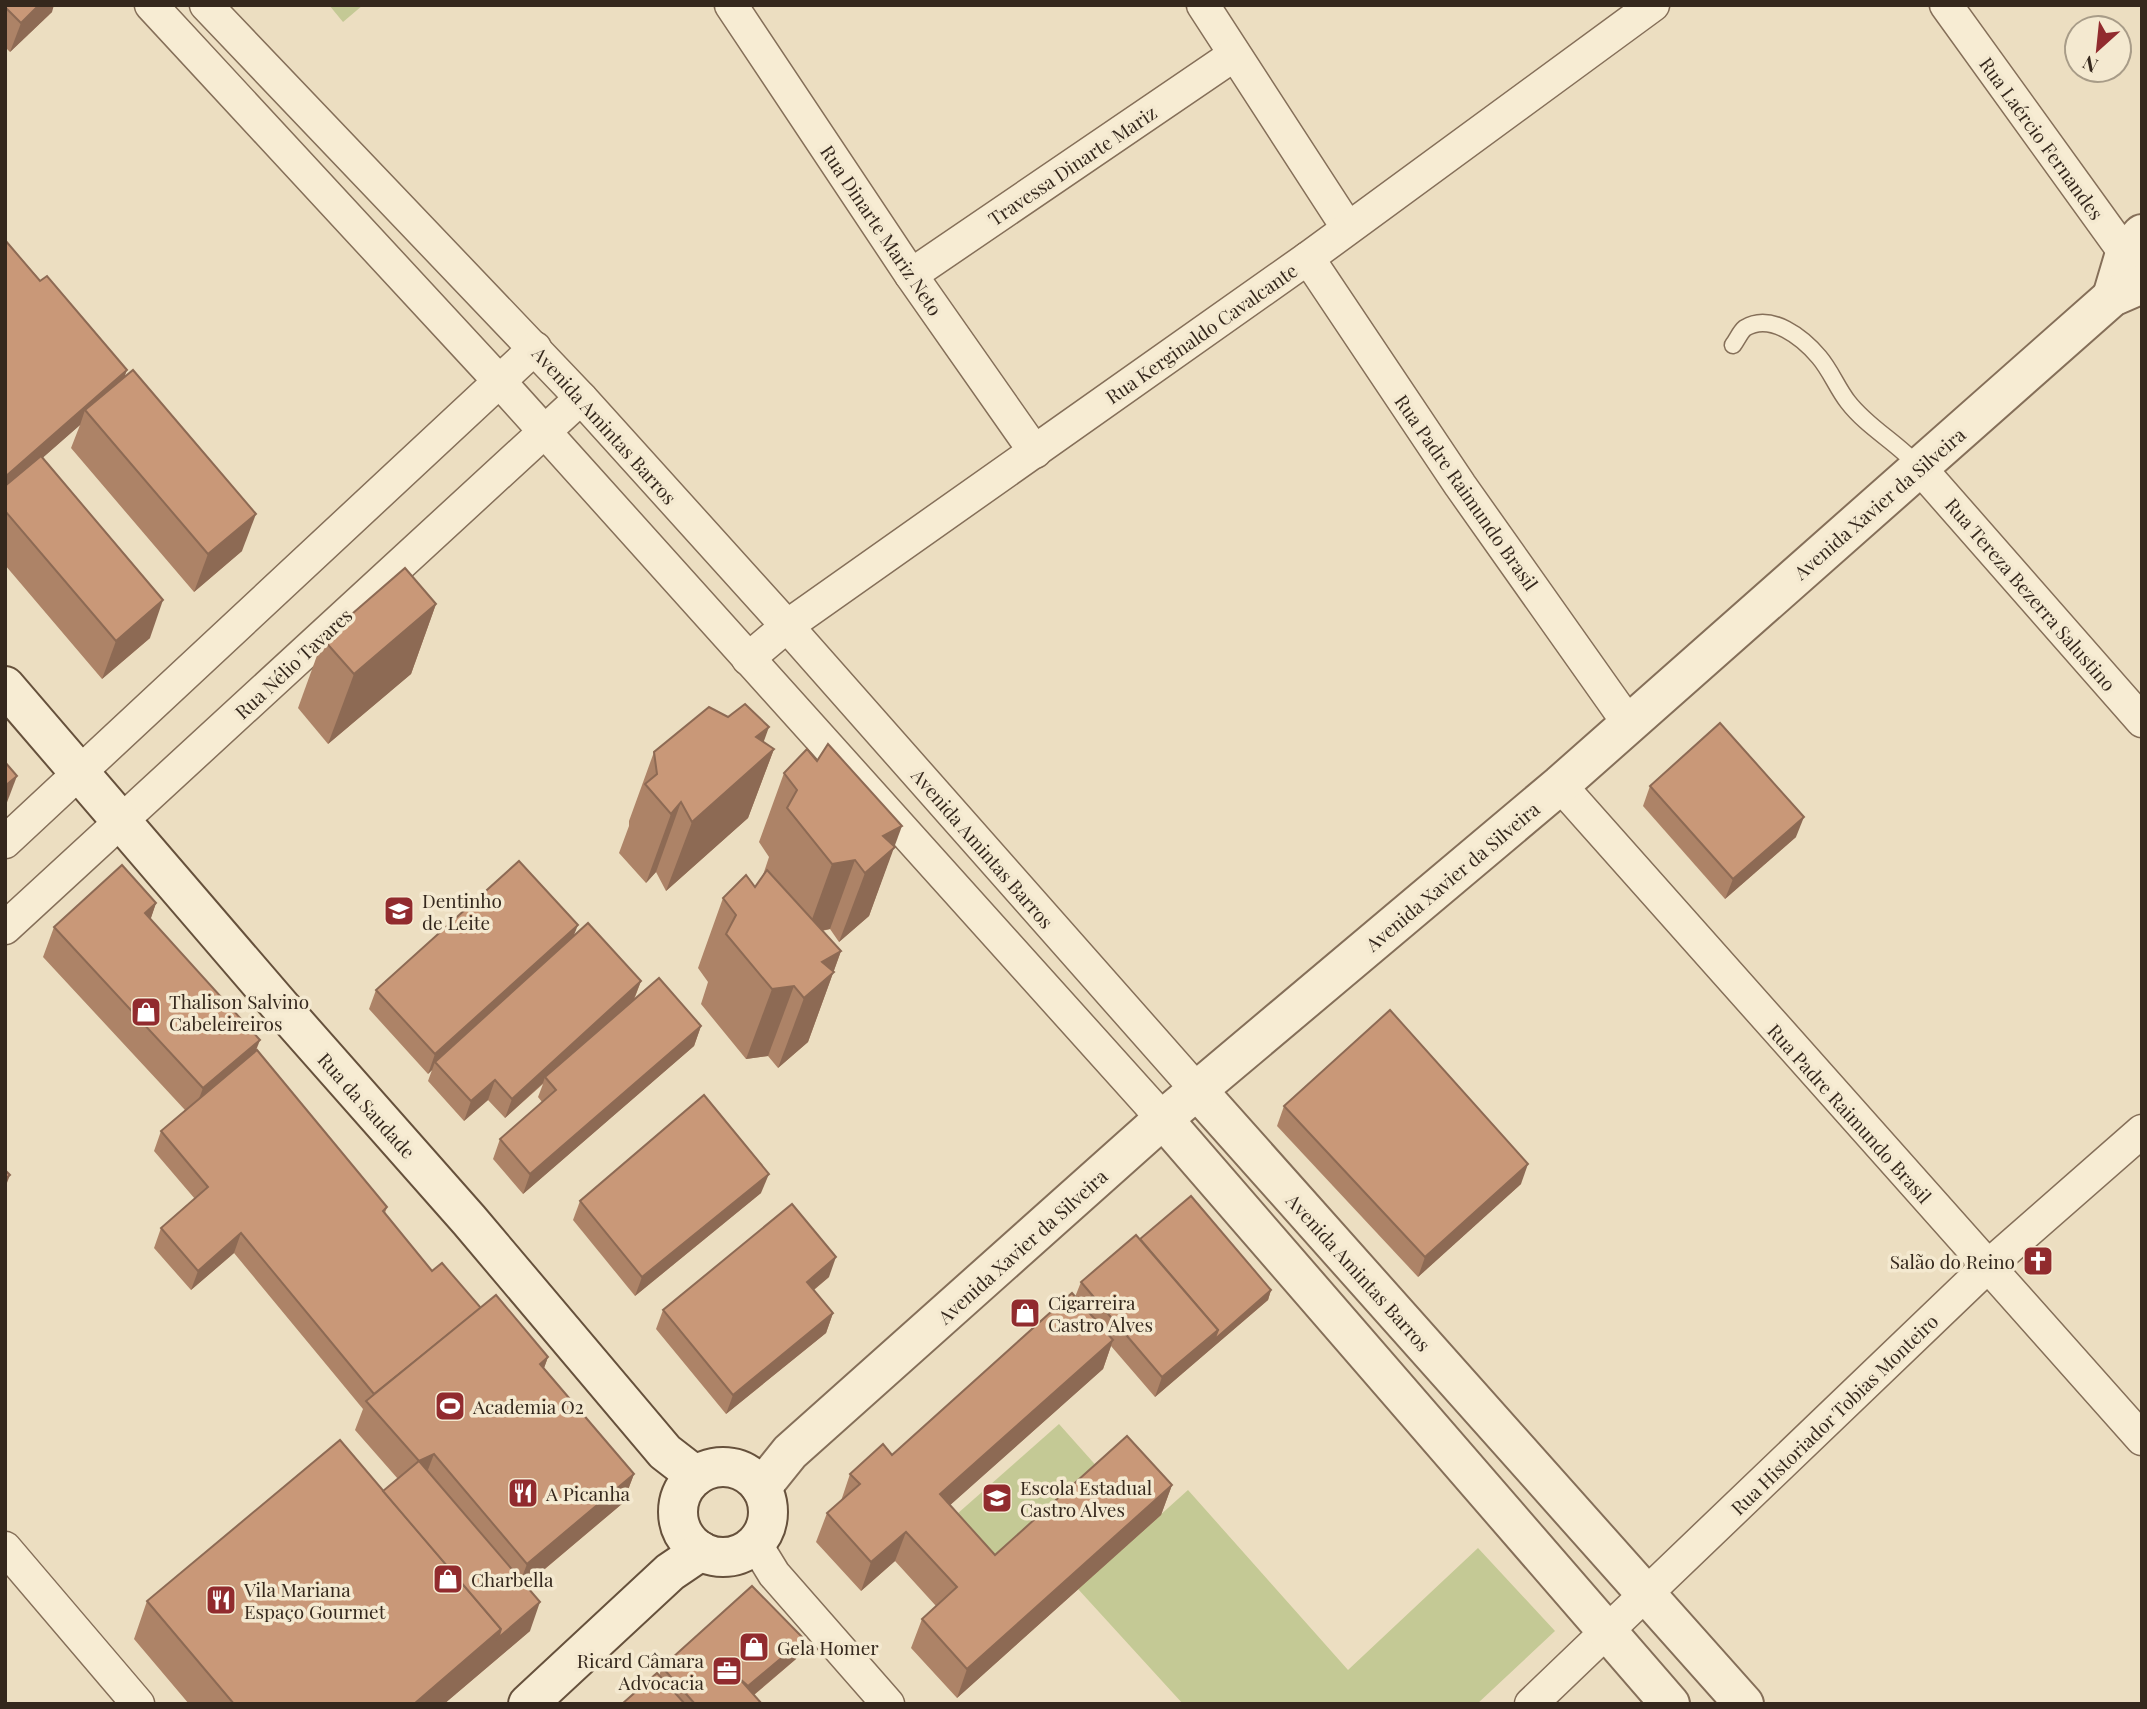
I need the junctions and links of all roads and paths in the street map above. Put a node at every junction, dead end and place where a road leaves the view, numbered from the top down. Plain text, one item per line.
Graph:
1 (151, 5) edge
2 (206, 5) edge
3 (731, 5) edge
4 (1203, 5) edge
5 (1653, 5) edge
6 (1946, 5) edge
7 (1234, 55) junction
8 (267, 68) junction
9 (234, 96) junction
10 (1347, 227) junction
11 (1308, 258) junction
12 (2132, 267) edge
13 (911, 275) junction
14 (1733, 345) dead end
15 (535, 348) junction
16 (500, 382) junction
17 (581, 398) junction
18 (544, 431) junction
19 (1035, 452) junction
20 (1915, 462) junction
21 (787, 626) junction
22 (748, 659) junction
23 (5, 686) edge
24 (2142, 721) edge
25 (1629, 724) junction
26 (80, 773) junction
27 (1560, 785) junction
28 (121, 820) junction
29 (5, 842) edge
30 (5, 928) edge
31 (1197, 1090) junction
32 (1163, 1119) junction
33 (2142, 1131) edge
34 (1987, 1267) junction
35 (2142, 1439) edge
36 (685, 1474) junction
37 (750, 1479) junction
38 (6, 1551) edge
39 (684, 1551) junction
40 (758, 1556) junction
41 (1647, 1595) junction
42 (1607, 1633) junction
43 (138, 1704) edge
44 (528, 1704) edge
45 (888, 1704) edge
46 (1531, 1704) edge
47 (1670, 1704) edge
48 (1744, 1704) edge

1 - 9 street
2 - 8 street, Avenida Amintas Barros
3 - 13 street, Rua Dinarte Mariz Neto
4 - 7 street
5 - 10 street, Rua Kerginaldo Cavalcante
6 - 12 street, Rua Laércio Fernandes
7 - 10 street
7 - 13 street, Travessa Dinarte Mariz
8 - 9 street
8 - 15 street, Avenida Amintas Barros
9 - 16 street
10 - 11 street, Rua Kerginaldo Cavalcante
11 - 19 street, Rua Kerginaldo Cavalcante
11 - 25 street, Rua Padre Raimundo Brasil
12 - 20 street, Avenida Xavier da Silveira
13 - 19 street, Rua Dinarte Mariz Neto
14 - 20 lane
15 - 16 street
15 - 17 street, Avenida Amintas Barros
16 - 18 street
16 - 26 street
17 - 18 street, Rua Nélio Tavares
17 - 21 street, Avenida Amintas Barros
18 - 22 street
18 - 28 street, Rua Nélio Tavares
19 - 21 street, Rua Kerginaldo Cavalcante
20 - 24 street, Rua Tereza Bezerra Salustino
20 - 25 street, Avenida Xavier da Silveira
21 - 22 street, Rua Kerginaldo Cavalcante
21 - 31 street, Avenida Amintas Barros
22 - 32 street
23 - 26 street, Rua da Saudade
25 - 27 street, Avenida Xavier da Silveira
26 - 28 street, Rua da Saudade
26 - 29 street
27 - 31 street, Avenida Xavier da Silveira
27 - 34 street, Rua Padre Raimundo Brasil
28 - 30 street, Rua Nélio Tavares
28 - 36 street, Rua da Saudade
31 - 32 street, Avenida Xavier da Silveira
31 - 41 street, Avenida Amintas Barros
32 - 37 street, Avenida Xavier da Silveira
32 - 42 street
33 - 34 street, Rua Historiador Tobias Monteiro
34 - 35 street, Rua Padre Raimundo Brasil
34 - 41 street, Rua Historiador Tobias Monteiro
36 - 37 street
36 - 39 street
37 - 40 street
38 - 43 street
39 - 40 street
39 - 44 street
40 - 45 street
41 - 42 street, Rua Historiador Tobias Monteiro
41 - 48 street, Avenida Amintas Barros
42 - 46 street, Rua Historiador Tobias Monteiro
42 - 47 street

